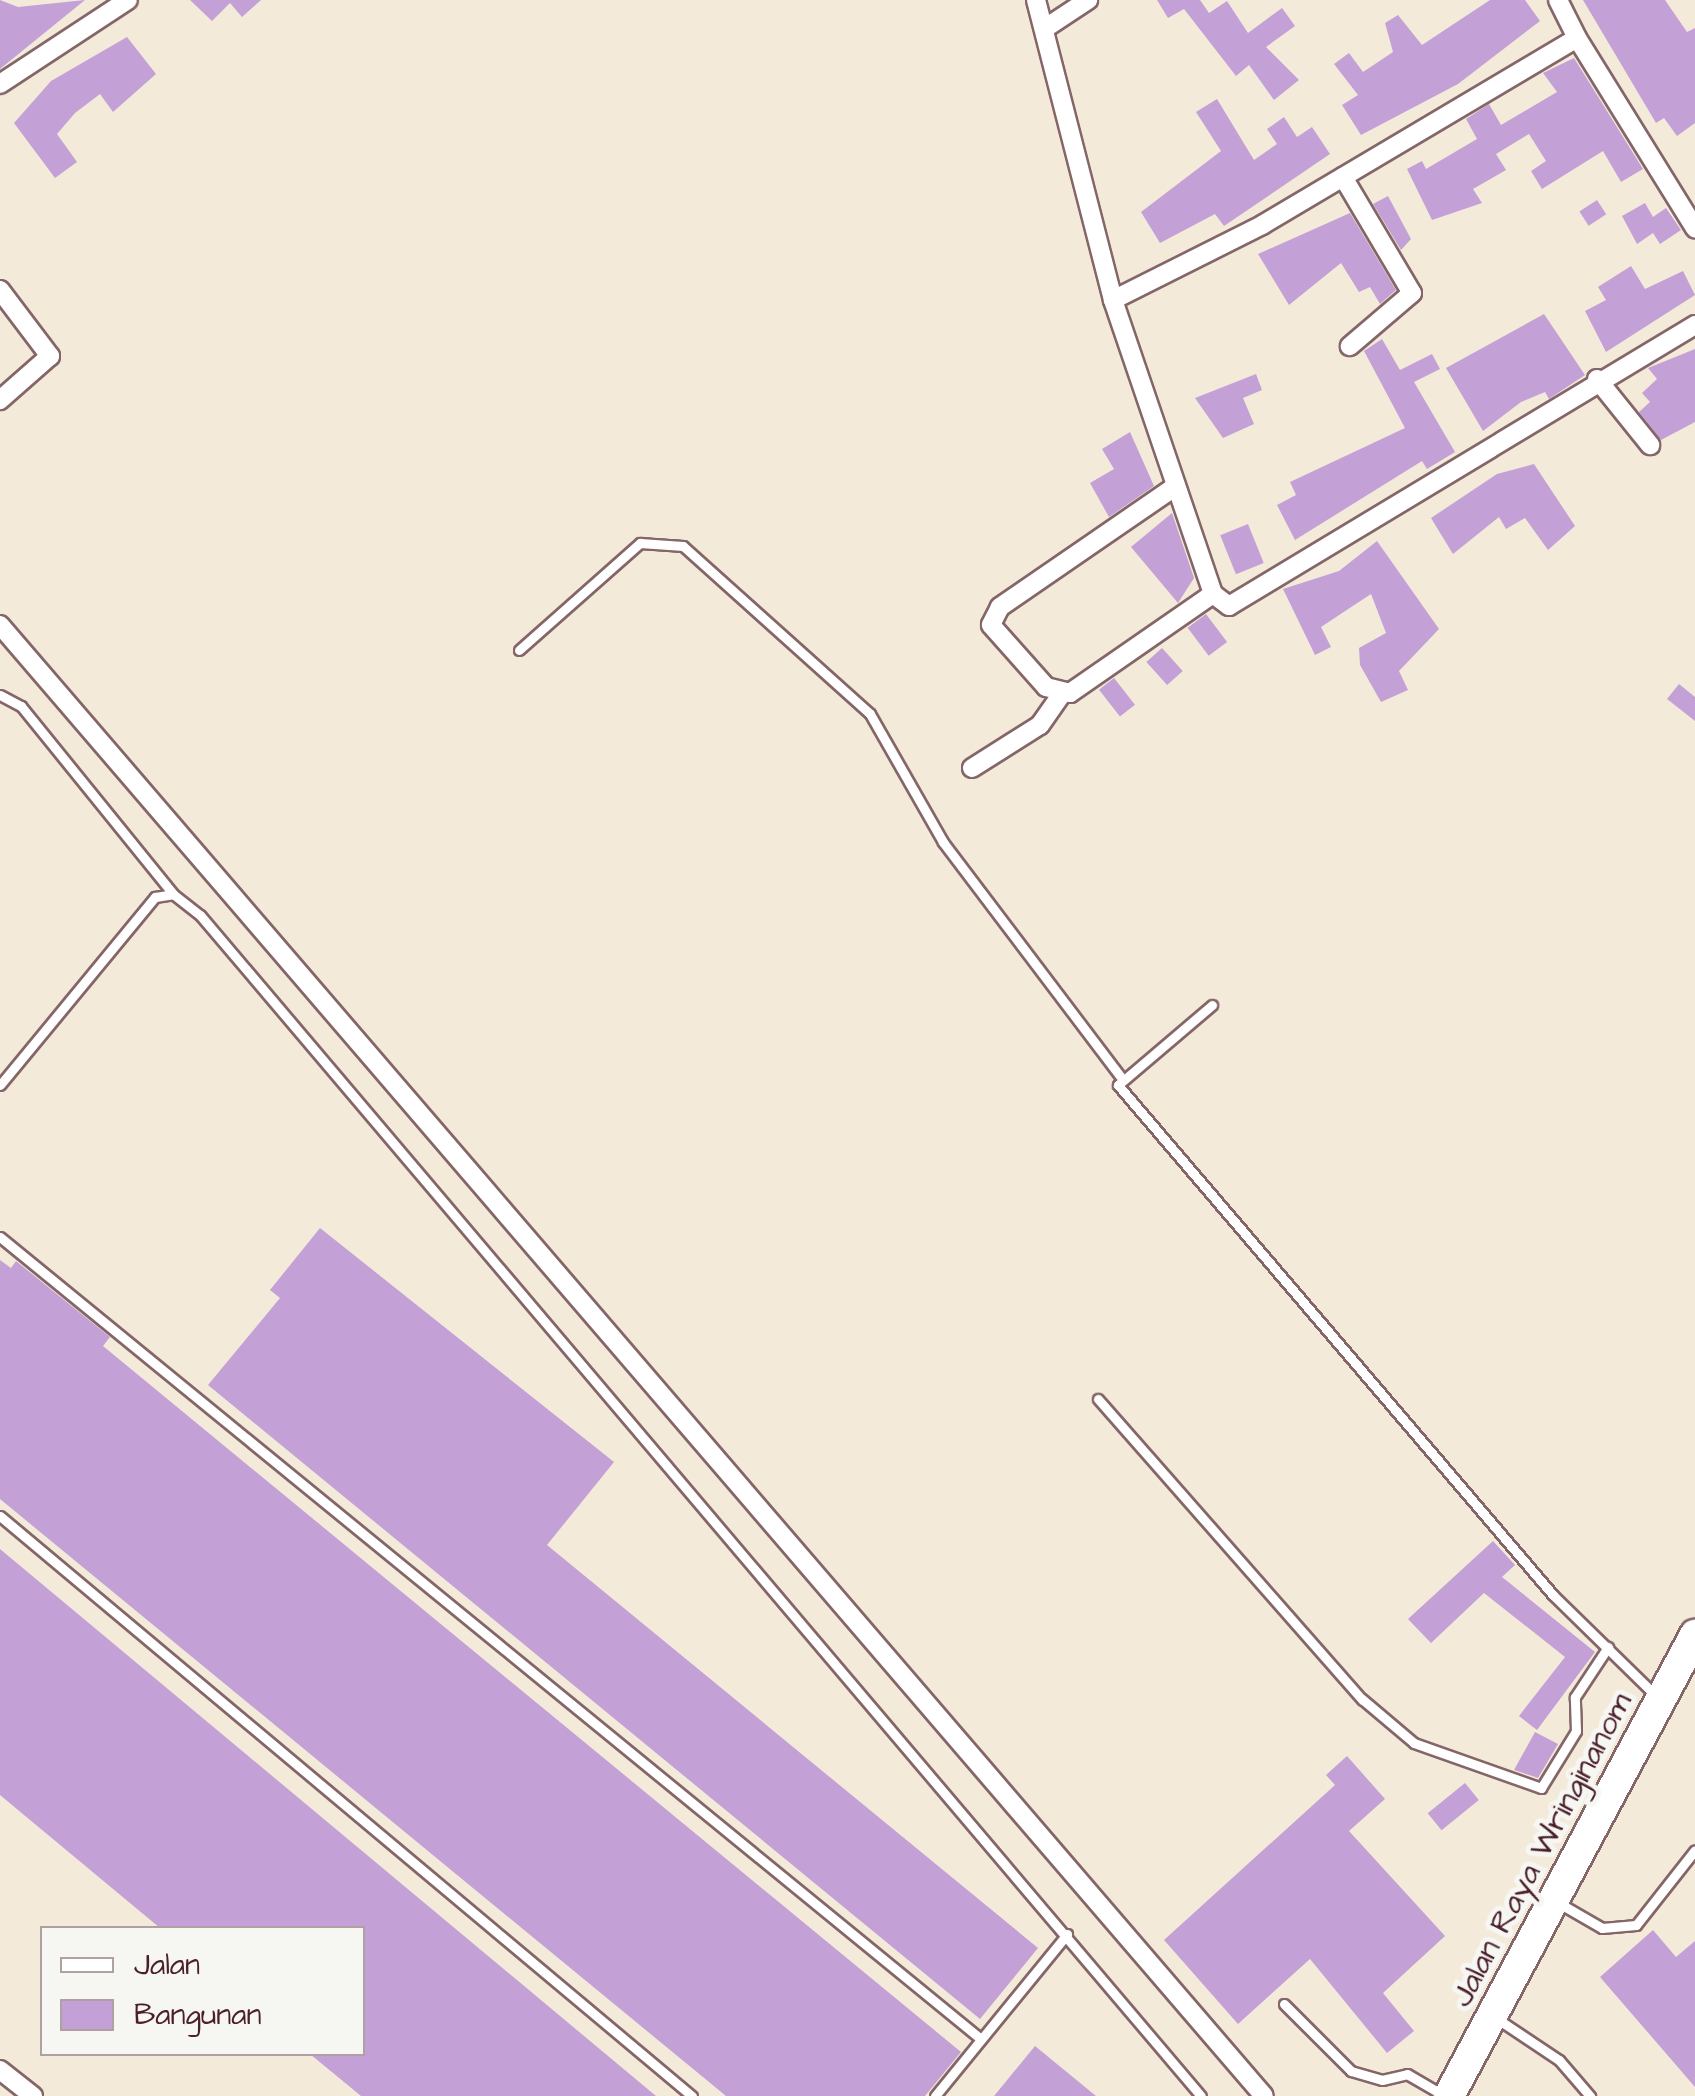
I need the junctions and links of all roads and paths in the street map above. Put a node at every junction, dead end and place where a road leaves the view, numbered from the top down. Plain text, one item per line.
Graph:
1 (128, 0) edge
2 (1036, 0) edge
3 (1088, 0) edge
4 (1558, 0) edge
5 (1044, 29) junction
6 (1577, 38) junction
7 (0, 84) edge
8 (1343, 177) junction
9 (1695, 228) edge
10 (0, 290) edge
11 (1113, 300) junction
12 (1695, 325) edge
13 (1350, 346) dead end
14 (1597, 379) junction
15 (0, 400) edge
16 (1650, 446) dead end
17 (1176, 486) junction
18 (1214, 594) junction
19 (0, 625) edge
20 (519, 650) dead end
21 (1062, 694) junction
22 (0, 695) edge
23 (972, 768) dead end
24 (173, 894) junction
25 (1212, 1005) dead end
26 (1120, 1076) junction
27 (0, 1085) edge
28 (0, 1237) edge
29 (1098, 1400) dead end
30 (0, 1516) edge
31 (1695, 1635) edge
32 (1608, 1647) junction
33 (1660, 1700) junction
34 (1695, 1850) edge
35 (1562, 1905) junction
36 (1067, 1934) junction
37 (1284, 2004) dead end
38 (1503, 2023) junction
39 (981, 2039) junction
40 (0, 2070) edge
41 (33, 2096) edge
42 (692, 2096) edge
43 (935, 2096) edge
44 (1201, 2096) edge
45 (1264, 2096) edge
46 (1447, 2096) edge
47 (1590, 2096) edge

1 - 7 street
2 - 5 street
3 - 5 street
4 - 6 street
5 - 11 street
6 - 8 street
6 - 9 street
8 - 11 street
8 - 13 street
10 - 15 street
11 - 17 street
12 - 14 street
14 - 16 street
14 - 18 street
17 - 18 street
17 - 21 street
18 - 21 street
19 - 45 street
20 - 26 lane
21 - 23 street
22 - 24 lane
24 - 27 lane
24 - 36 lane
25 - 26 lane
26 - 32 lane
28 - 39 lane
29 - 32 lane
30 - 42 lane
31 - 33 main road, Jalan Raya Wringinanom
32 - 33 lane
33 - 35 main road, Jalan Raya Wringinanom
34 - 35 lane
35 - 38 main road, Jalan Raya Wringinanom
36 - 39 lane
36 - 44 lane
37 - 46 lane
38 - 46 main road, Jalan Raya Wringinanom
38 - 47 lane
39 - 43 lane
40 - 41 street

